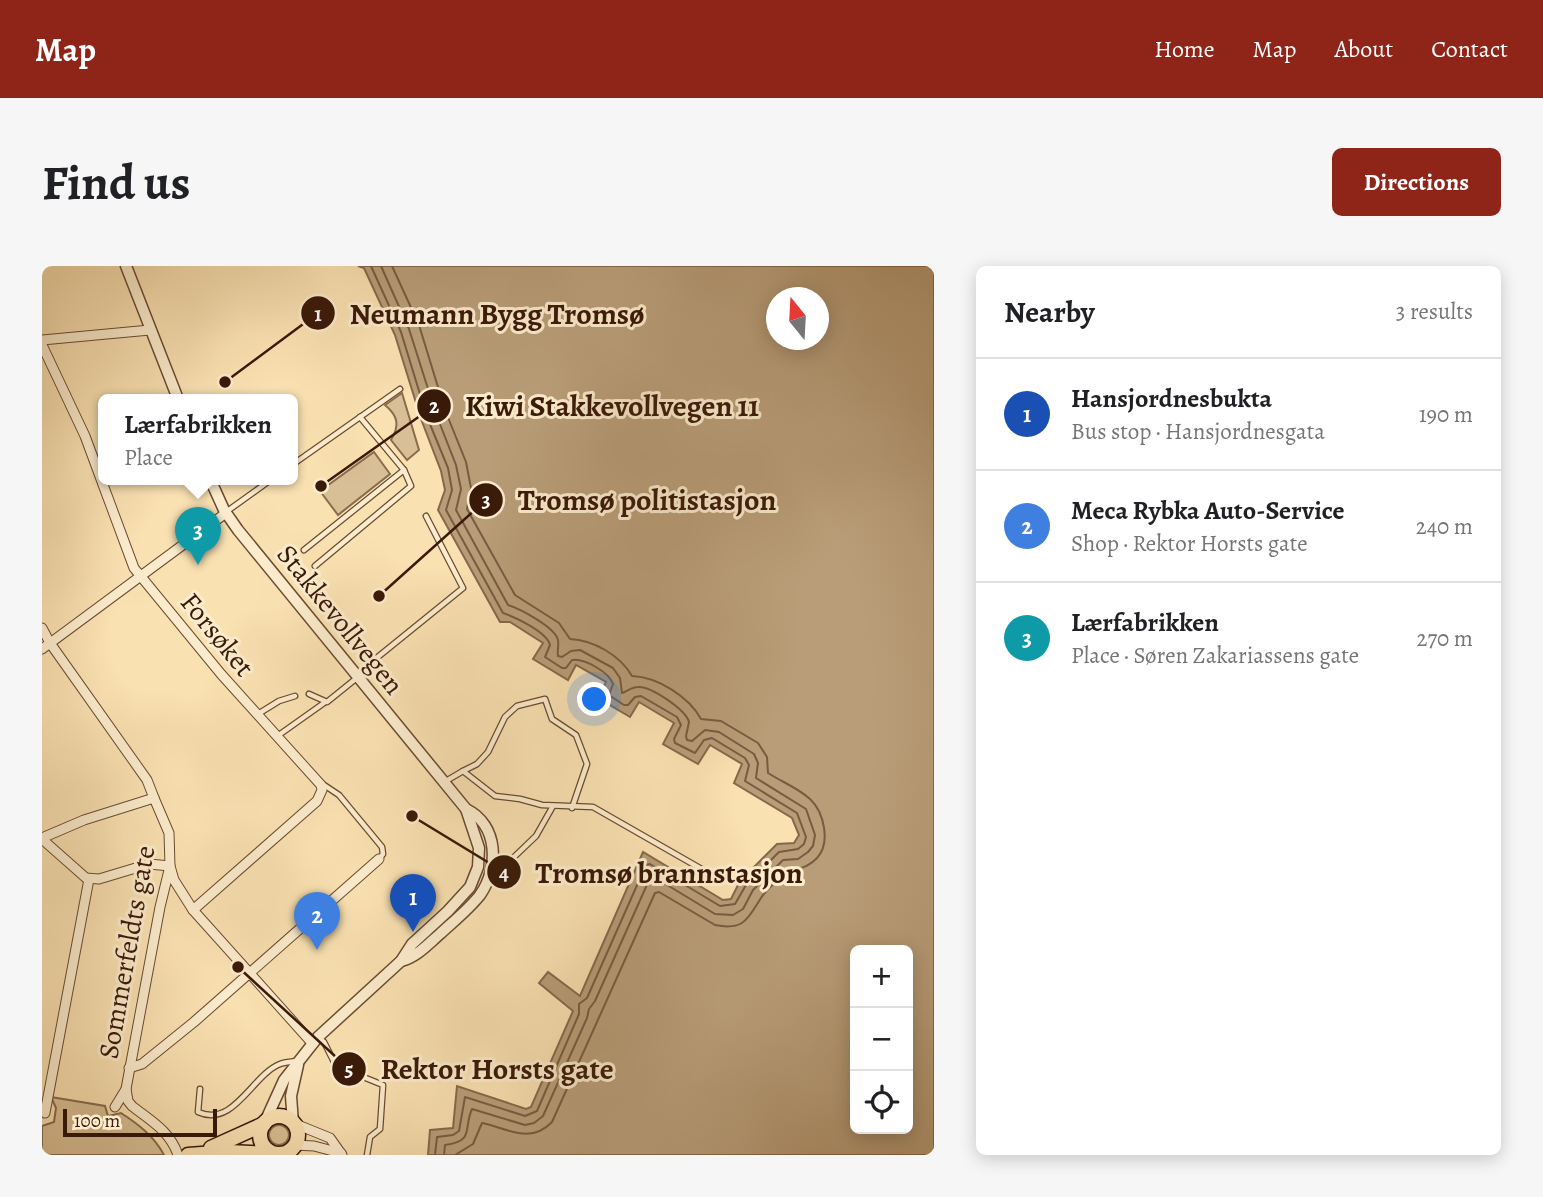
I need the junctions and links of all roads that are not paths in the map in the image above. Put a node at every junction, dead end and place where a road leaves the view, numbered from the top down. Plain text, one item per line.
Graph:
1 (126, 266) edge
2 (150, 330) junction
3 (42, 342) edge
4 (400, 389) dead end
5 (176, 394) edge
6 (360, 417) junction
7 (298, 461) edge
8 (404, 470) junction
9 (98, 473) edge
10 (102, 485) edge
11 (213, 485) edge
12 (264, 485) edge
13 (226, 513) junction
14 (426, 516) dead end
15 (304, 550) dead end
16 (315, 566) dead end
17 (141, 576) junction
18 (42, 628) edge
19 (46, 646) edge
20 (358, 675) junction
21 (309, 694) dead end
22 (295, 696) dead end
23 (324, 703) junction
24 (258, 718) junction
25 (276, 737) junction
26 (463, 771) junction
27 (318, 780) junction
28 (445, 782) junction
29 (154, 798) junction
30 (554, 806) junction
31 (572, 808) junction
32 (466, 809) junction
33 (42, 838) edge
34 (379, 859) joint
35 (170, 866) junction
36 (89, 879) junction
37 (719, 879) dead end
38 (485, 884) junction
39 (193, 910) junction
40 (401, 961) junction
41 (248, 974) junction
42 (315, 1041) junction
43 (300, 1063) junction
44 (130, 1068) junction
45 (126, 1089) junction
46 (200, 1089) dead end
47 (115, 1107) dead end
48 (45, 1113) dead end
49 (293, 1123) junction
50 (264, 1124) junction
51 (296, 1150) edge
52 (191, 1154) edge
53 (271, 1154) edge
54 (342, 1154) edge
55 (178, 1155) edge
56 (367, 1155) edge

1 - 2 street
2 - 3 street
2 - 5 street
3 - 9 street, Forsøket
4 - 6 lane
6 - 7 lane
6 - 8 lane
8 - 15 lane
8 - 16 lane
10 - 17 street, Forsøket
11 - 13 street, Stakkevollvegen
12 - 13 lane
13 - 17 street
13 - 20 street, Stakkevollvegen
14 - 20 lane
17 - 19 street
17 - 24 street, Forsøket
18 - 19 street
19 - 29 street
20 - 23 lane
20 - 28 street, Stakkevollvegen
21 - 23 lane
22 - 24 lane
23 - 25 lane
24 - 25 street, Forsøket
25 - 27 street, Forsøket
26 - 28 lane
26 - 30 lane
26 - 31 lane
27 - 34 lane
27 - 39 street
28 - 32 street, Stakkevollvegen
29 - 33 street, Sommerfeldts gate
29 - 35 street, Sommerfeldts gate
30 - 31 lane
30 - 38 lane
31 - 37 lane
32 - 38 street, Stakkevollvegen
32 - 40 street
33 - 36 street
34 - 41 street
35 - 36 street
35 - 39 street
35 - 44 street, Sommerfeldts gate
36 - 48 street
38 - 40 street
39 - 41 street
40 - 42 street
41 - 42 street
41 - 44 street
42 - 43 street
42 - 56 lane
43 - 46 lane
43 - 49 street
43 - 50 street
44 - 45 street, Sommerfeldts gate
45 - 47 street, Sommerfeldts gate
45 - 55 street
49 - 50 main road
49 - 51 main road
49 - 54 street
50 - 52 main road
50 - 53 main road
51 - 53 main road
51 - 54 street
52 - 53 main road

